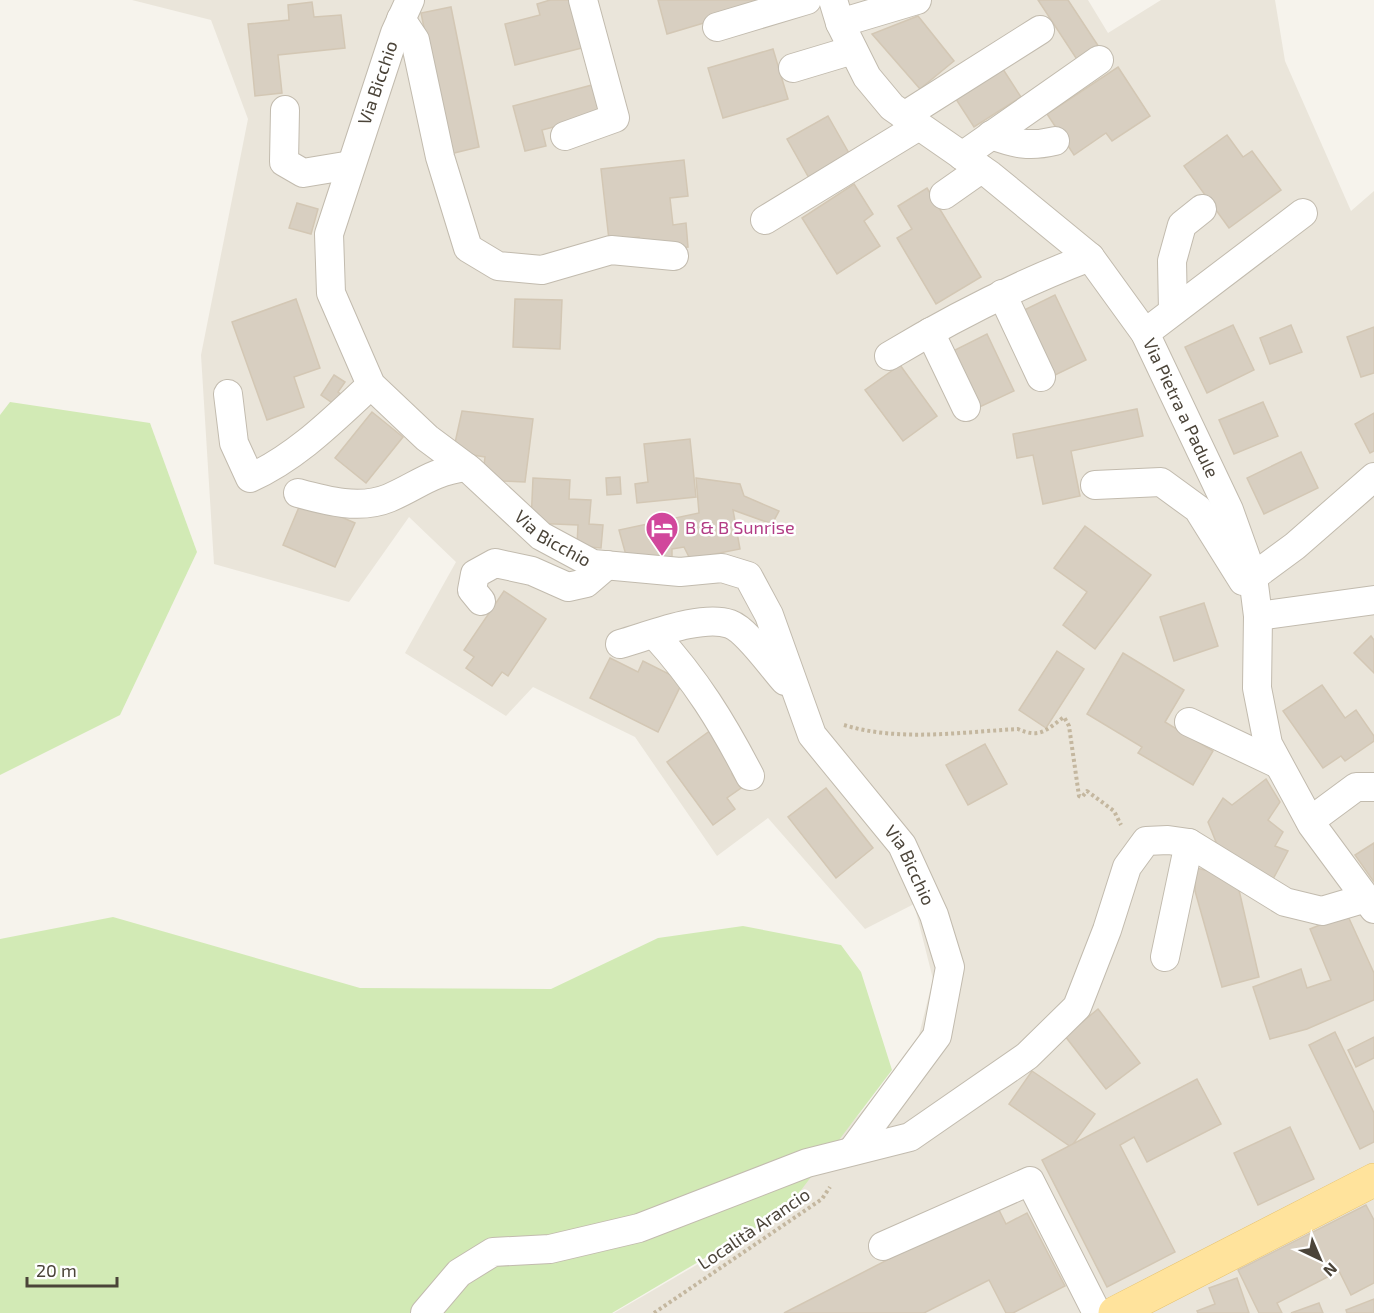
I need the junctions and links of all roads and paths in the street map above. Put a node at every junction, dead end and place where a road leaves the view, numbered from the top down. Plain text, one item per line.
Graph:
1 (584, 0) edge
2 (807, 0) edge
3 (917, 0) edge
4 (406, 10) edge
5 (836, 11) edge
6 (717, 27) dead end
7 (1040, 30) dead end
8 (853, 50) junction
9 (1099, 60) dead end
10 (793, 68) dead end
11 (285, 110) dead end
12 (912, 121) junction
13 (991, 135) junction
14 (565, 136) dead end
15 (1055, 141) dead end
16 (972, 162) junction
17 (351, 165) junction
18 (944, 195) dead end
19 (1202, 209) dead end
20 (1304, 213) dead end
21 (765, 220) dead end
22 (674, 255) dead end
23 (1090, 257) junction
24 (1002, 294) junction
25 (1173, 311) junction
26 (930, 332) junction
27 (1144, 333) junction
28 (889, 356) dead end
29 (1041, 377) dead end
30 (371, 384) junction
31 (228, 394) dead end
32 (966, 407) dead end
33 (465, 467) junction
34 (1374, 477) edge
35 (1095, 485) dead end
36 (298, 493) dead end
37 (607, 565) junction
38 (1256, 596) junction
39 (1374, 600) edge
40 (481, 601) dead end
41 (655, 635) junction
42 (620, 644) dead end
43 (799, 699) junction
44 (1189, 723) dead end
45 (1278, 764) junction
46 (750, 776) dead end
47 (1374, 787) edge
48 (1310, 821) junction
49 (1189, 843) junction
50 (1139, 850) junction
51 (1370, 904) edge
52 (1165, 957) dead end
53 (852, 1151) junction
54 (1374, 1180) edge
55 (883, 1246) dead end
56 (425, 1313) edge
57 (654, 1313) edge
58 (1097, 1313) edge
59 (1114, 1313) edge

1 - 14 street
2 - 6 street
3 - 5 street
4 - 17 street, Via Bicchio
4 - 22 street
5 - 8 street, Via Pietra a Padule
7 - 12 street
8 - 10 street
8 - 12 street, Via Pietra a Padule
9 - 13 street
11 - 17 street
12 - 16 street, Via Pietra a Padule
12 - 21 street
13 - 15 street
13 - 16 street
16 - 18 street
16 - 23 street, Via Pietra a Padule
17 - 30 street, Via Bicchio
19 - 25 street
20 - 25 street
23 - 24 street
23 - 27 street, Via Pietra a Padule
24 - 26 street
24 - 29 street
25 - 27 street
26 - 28 street
26 - 32 street
27 - 38 street, Via Pietra a Padule
30 - 31 street
30 - 33 street, Via Bicchio
33 - 36 street
33 - 37 street, Via Bicchio
34 - 38 street
35 - 38 street
37 - 40 street
37 - 43 street, Via Bicchio
38 - 39 street
38 - 45 street, Via Pietra a Padule
41 - 42 street
41 - 43 street
41 - 46 street
43 - 50 path
43 - 53 street, Via Bicchio
44 - 45 street
45 - 48 street, Via Pietra a Padule
47 - 48 street
48 - 51 street, Via Pietra a Padule
49 - 50 street
49 - 51 street
49 - 52 street
50 - 53 street
53 - 56 street
53 - 57 path, Località Arancio
54 - 59 main road
55 - 58 street

